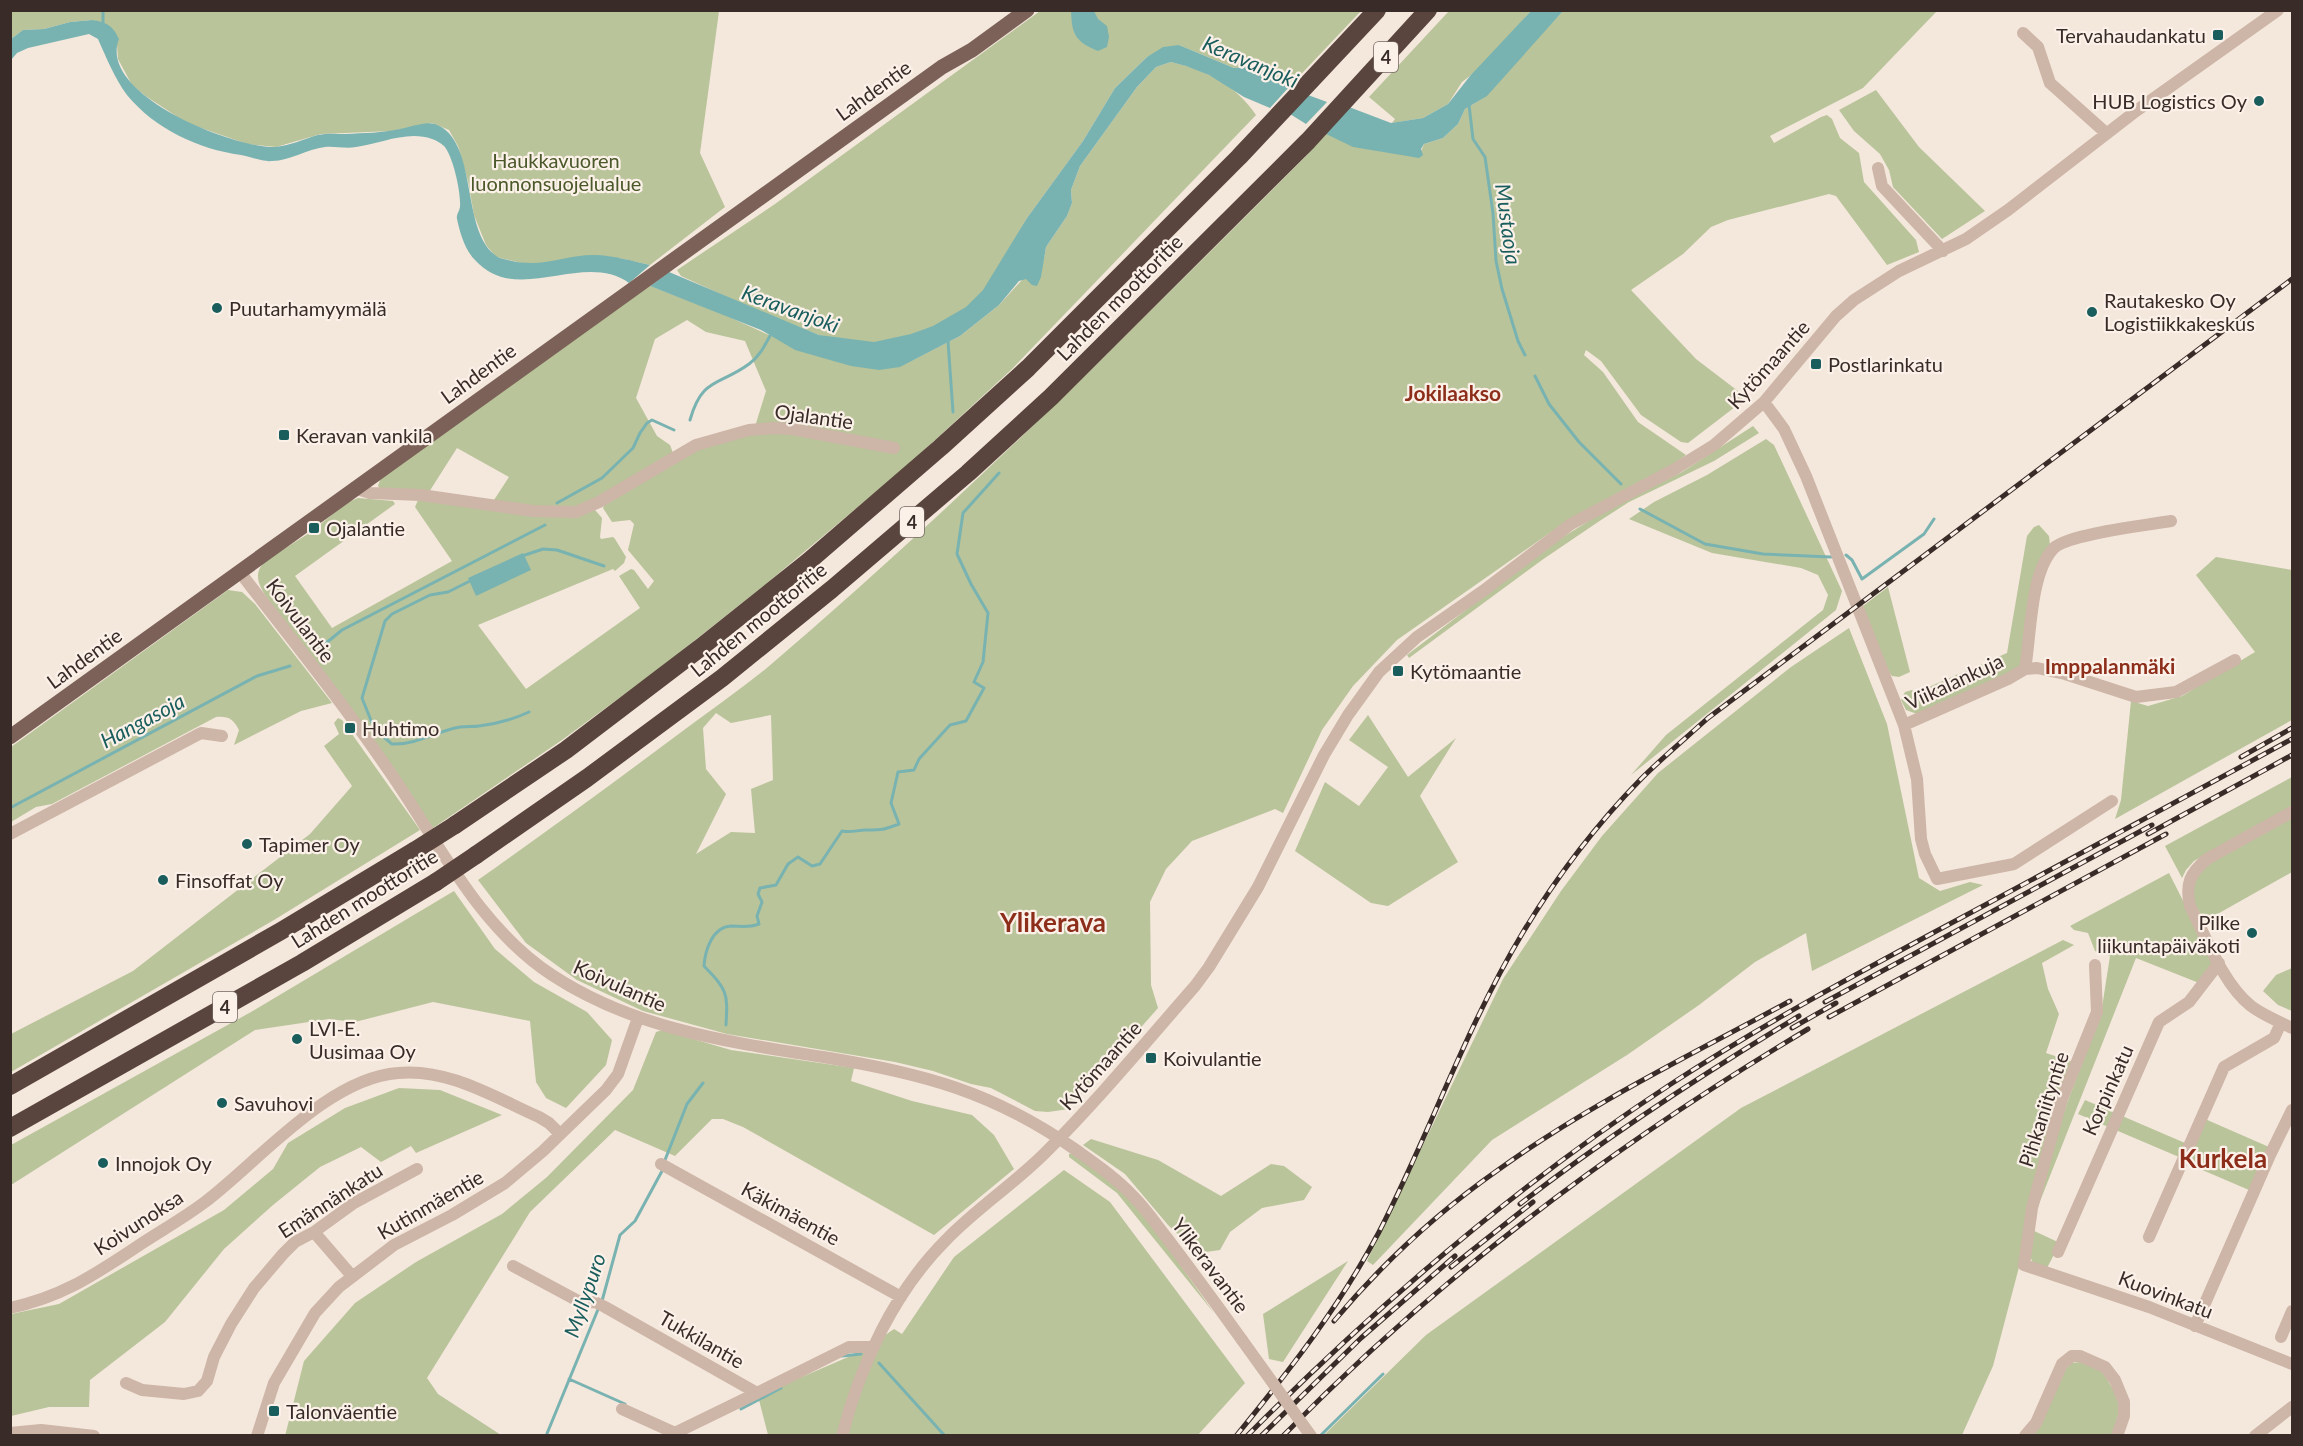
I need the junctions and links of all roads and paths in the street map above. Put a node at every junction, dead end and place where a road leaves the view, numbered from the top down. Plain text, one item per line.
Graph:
1 (1010, 10) edge
2 (1027, 10) edge
3 (1377, 10) edge
4 (1428, 10) edge
5 (2278, 10) edge
6 (2023, 33) dead end
7 (942, 67) junction
8 (2106, 133) junction
9 (1878, 168) dead end
10 (1943, 251) junction
11 (1764, 402) junction
12 (894, 448) dead end
13 (354, 488) junction
14 (2171, 521) dead end
15 (239, 571) junction
16 (2235, 660) dead end
17 (2025, 669) junction
18 (1904, 725) junction
19 (10, 736) edge
20 (222, 736) dead end
21 (2112, 801) dead end
22 (2292, 812) edge
23 (10, 834) edge
24 (2219, 963) junction
25 (2095, 965) dead end
26 (638, 1018) junction
27 (2287, 1025) edge
28 (10, 1086) edge
29 (2292, 1110) edge
30 (10, 1128) edge
31 (560, 1134) junction
32 (1060, 1138) junction
33 (661, 1164) dead end
34 (417, 1169) dead end
35 (314, 1233) junction
36 (2149, 1237) dead end
37 (2058, 1252) dead end
38 (2024, 1265) joint
39 (513, 1266) dead end
40 (352, 1276) junction
41 (901, 1297) junction
42 (10, 1308) edge
43 (2292, 1311) edge
44 (2195, 1326) junction
45 (2281, 1337) dead end
46 (873, 1347) junction
47 (2292, 1364) edge
48 (126, 1383) dead end
49 (758, 1393) junction
50 (2292, 1407) edge
51 (622, 1409) dead end
52 (17, 1433) edge
53 (94, 1436) edge
54 (257, 1436) edge
55 (842, 1436) edge
56 (1311, 1436) edge
57 (2025, 1436) edge
58 (2117, 1436) edge
59 (2255, 1436) edge

1 - 7 main road, Lahdentie
2 - 7 main road, Lahdentie
3 - 28 highway, Lahden moottoritie / 4, bridge
4 - 30 highway, Lahden moottoritie / 4, bridge
5 - 8 street, Kytömaantie
6 - 8 street
7 - 13 main road, Lahdentie
8 - 10 street, Kytömaantie
9 - 10 street
10 - 11 street, Kytömaantie
11 - 18 street
11 - 32 street, Kytömaantie
12 - 13 street, Ojalantie
13 - 15 main road, Lahdentie
14 - 17 street, Viikalankuja
15 - 19 main road, Lahdentie
15 - 26 street, Koivulantie
16 - 17 street
17 - 18 street, Viikalankuja
18 - 21 street
20 - 23 street
22 - 24 street
24 - 27 street
24 - 37 street, Korpinkatu
25 - 38 street, Pihkaniityntie
26 - 31 street, Kutinmäentie
26 - 32 street, Koivulantie
27 - 36 street
29 - 44 street
31 - 40 street, Kutinmäentie
31 - 42 street, Koivunoksa
32 - 41 street, Kytömaantie
32 - 56 street, Ylikeravantie, bridge
33 - 41 street, Käkimäentie
34 - 35 street, Emännänkatu
35 - 40 street
35 - 48 street, Emännänkatu
38 - 44 street, Kuovinkatu
39 - 49 street, Tukkilantie
40 - 54 street, Kutinmäentie
41 - 46 street, Kytömaantie
43 - 45 street
44 - 47 street, Kuovinkatu
46 - 49 street, Tukkilantie
46 - 55 street, Kytömaantie
49 - 51 street
50 - 59 street
52 - 53 street
57 - 58 street

